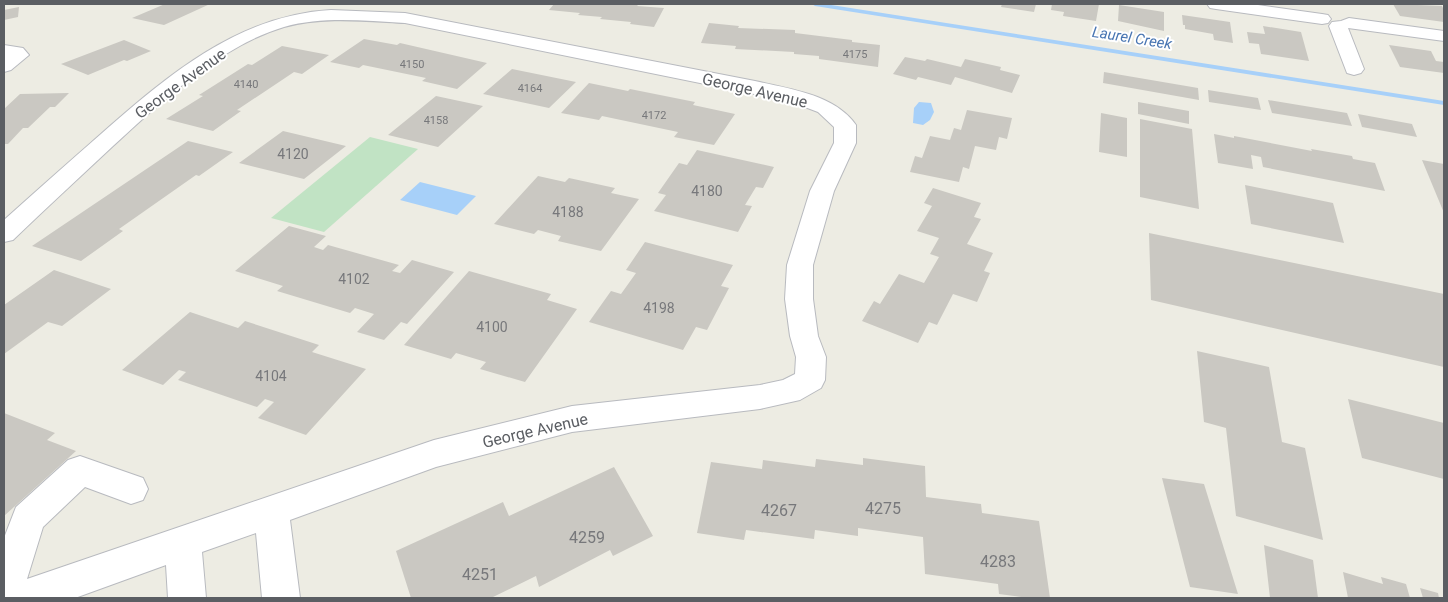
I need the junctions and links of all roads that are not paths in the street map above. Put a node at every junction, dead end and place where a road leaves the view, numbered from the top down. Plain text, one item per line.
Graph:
1 (1216, 4) edge
2 (1333, 17) edge
3 (1444, 36) edge
4 (4, 51) edge
5 (4, 66) edge
6 (1354, 69) dead end
7 (4, 234) edge
8 (131, 489) dead end
9 (270, 511) junction
10 (184, 543) junction
11 (4, 592) edge
12 (26, 598) edge
13 (187, 598) edge
14 (281, 598) edge

1 - 2 street
2 - 3 street
2 - 6 street
4 - 5 street
7 - 9 street, George Avenue
8 - 11 street
9 - 10 street, George Avenue
9 - 14 street
10 - 12 street, George Avenue
10 - 13 street

